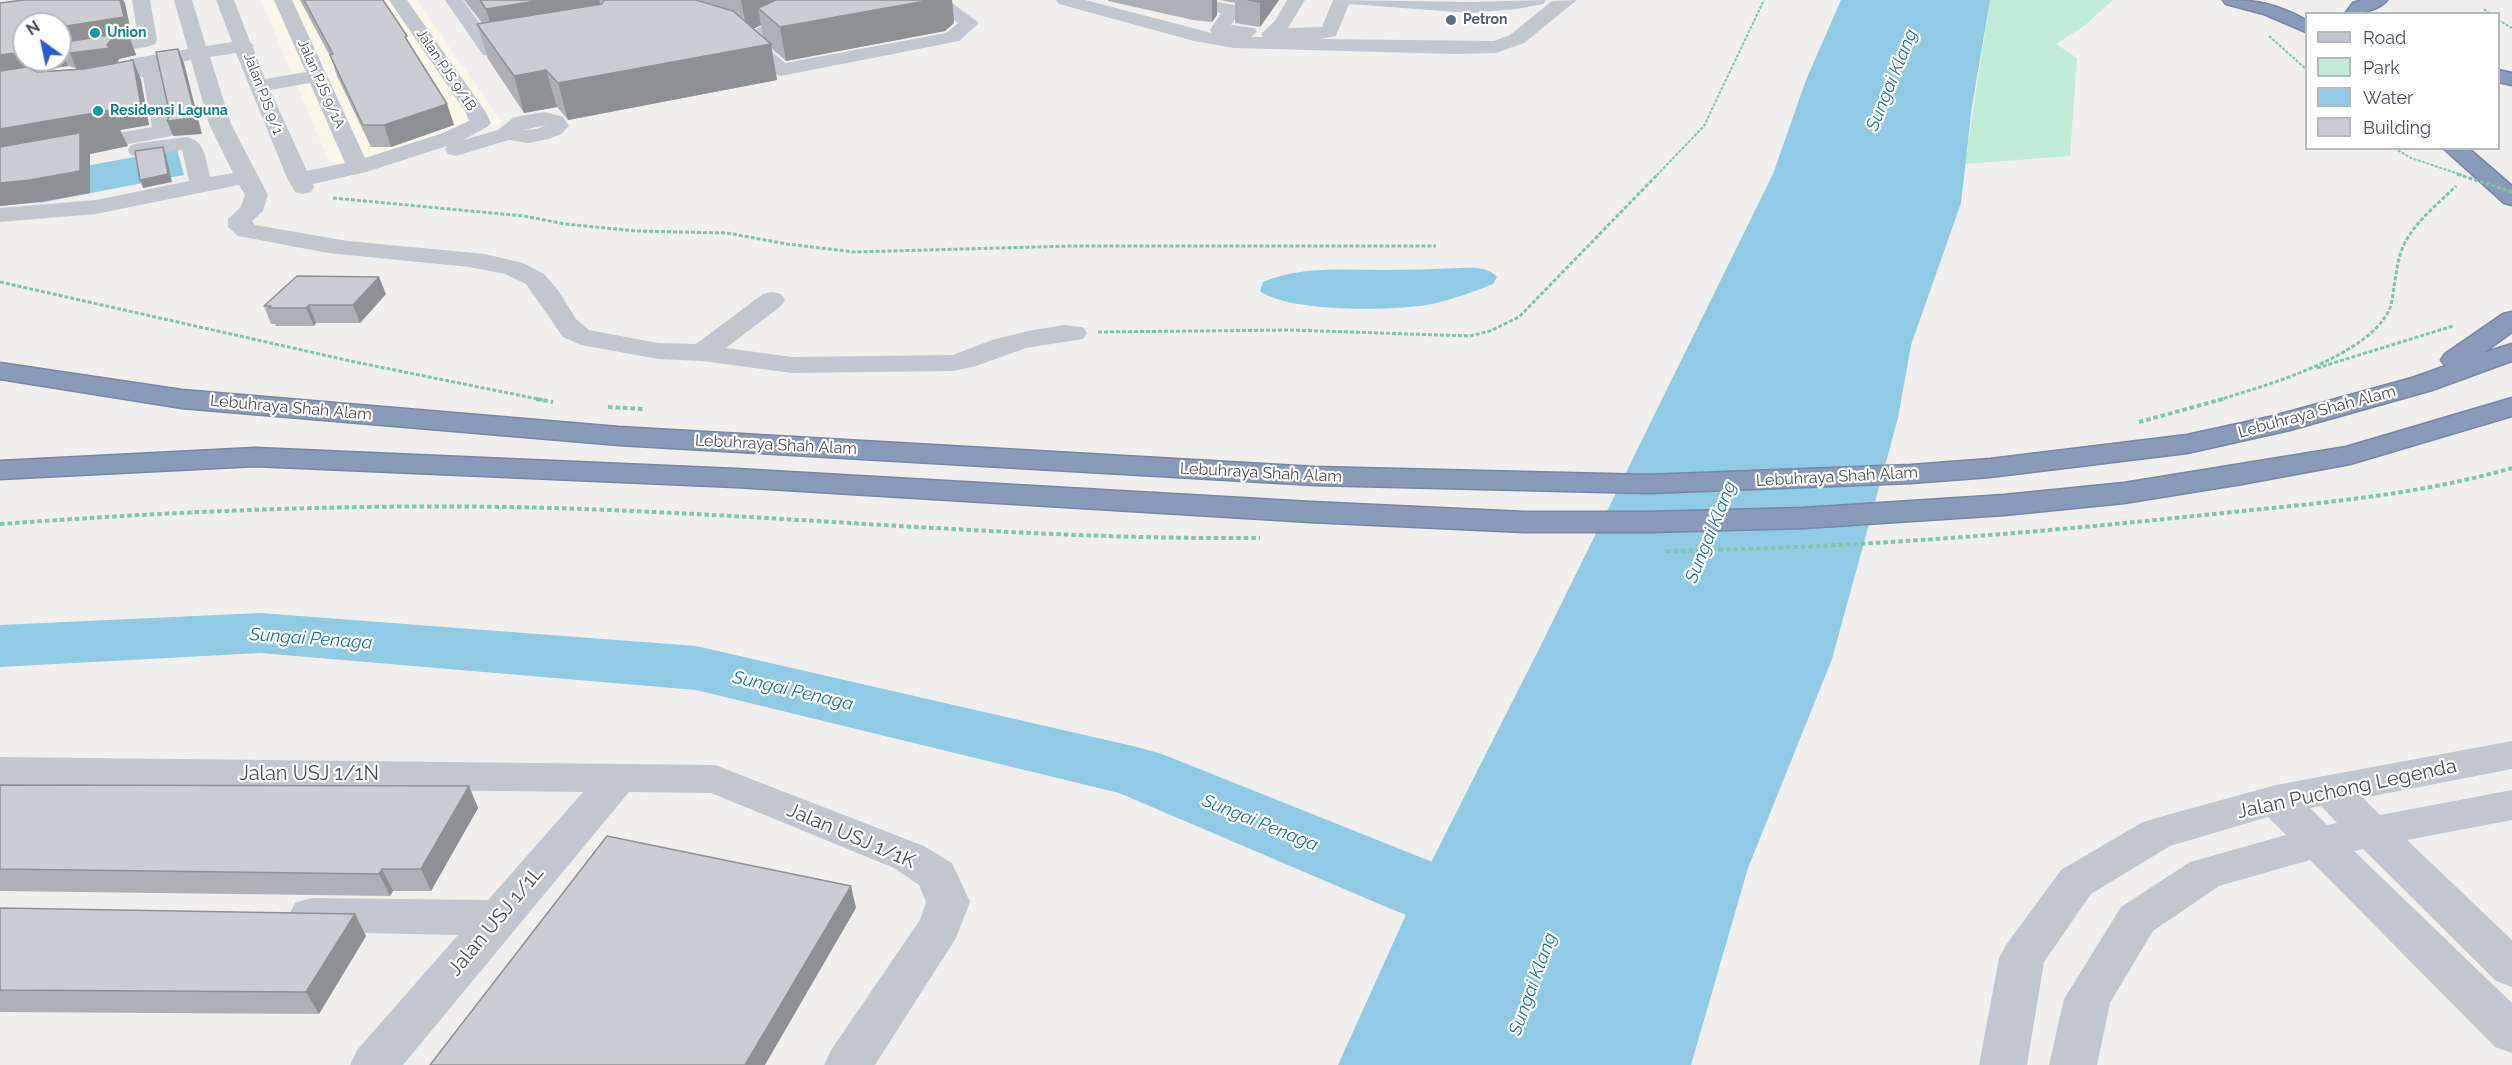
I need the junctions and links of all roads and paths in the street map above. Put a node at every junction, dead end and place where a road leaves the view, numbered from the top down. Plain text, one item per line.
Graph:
1 (141, 0) edge
2 (183, 0) edge
3 (225, 0) edge
4 (283, 0) edge
5 (398, 0) edge
6 (454, 0) edge
7 (829, 0) edge
8 (936, 0) edge
9 (1065, 0) edge
10 (1296, 0) edge
11 (1342, 0) edge
12 (1352, 0) edge
13 (1537, 0) edge
14 (1569, 0) edge
15 (1764, 0) edge
16 (2232, 0) edge
17 (2378, 0) edge
18 (2252, 4) junction
19 (1215, 7) dead end
20 (2484, 9) dead end
21 (2355, 12) edge
22 (2488, 12) edge
23 (1408, 14) edge
24 (2305, 17) edge
25 (1484, 24) junction
26 (2305, 26) edge
27 (1329, 32) junction
28 (726, 33) edge
29 (1270, 34) junction
30 (748, 40) junction
31 (243, 42) junction
32 (535, 44) edge
33 (198, 52) junction
34 (72, 58) edge
35 (72, 61) edge
36 (317, 76) junction
37 (258, 86) junction
38 (509, 133) dead end
39 (2397, 150) edge
40 (2456, 150) edge
41 (2485, 150) edge
42 (0, 161) edge
43 (358, 167) junction
44 (2512, 172) edge
45 (0, 177) edge
46 (201, 185) junction
47 (294, 186) junction
48 (2456, 186) dead end
49 (2512, 192) edge
50 (2512, 198) edge
51 (248, 200) junction
52 (0, 216) edge
53 (1436, 246) dead end
54 (0, 282) edge
55 (771, 300) dead end
56 (2512, 320) edge
57 (2458, 324) dead end
58 (1072, 333) joint
59 (2512, 352) edge
60 (702, 353) junction
61 (0, 371) edge
62 (2305, 372) junction
63 (2422, 384) junction
64 (564, 403) dead end
65 (598, 406) dead end
66 (2512, 407) edge
67 (653, 410) dead end
68 (2137, 423) dead end
69 (2512, 468) edge
70 (0, 470) edge
71 (0, 524) edge
72 (2021, 535) dead end
73 (1266, 538) dead end
74 (2512, 755) edge
75 (1, 773) edge
76 (619, 777) junction
77 (2329, 790) junction
78 (2276, 800) junction
79 (2512, 805) edge
80 (2373, 832) junction
81 (2318, 842) junction
82 (273, 915) edge
83 (498, 918) junction
84 (2512, 968) edge
85 (2512, 1033) edge
86 (374, 1065) edge
87 (848, 1065) edge
88 (2003, 1065) edge
89 (2073, 1065) edge

1 - 34 street
2 - 33 street
3 - 31 street, Jalan PJS 9/1
4 - 36 street, Jalan PJS 9/1A
5 - 43 street, Jalan PJS 9/1B
6 - 32 street
7 - 30 street
8 - 30 street
9 - 14 street
10 - 29 street
11 - 27 street
12 - 23 street
13 - 25 street
15 - 58 path
16 - 18 highway
17 - 21 highway
18 - 24 highway
18 - 26 highway
19 - 29 street
20 - 22 path
23 - 25 street
23 - 25 street
25 - 27 street
27 - 29 street
28 - 30 street
31 - 33 street
31 - 37 street, Jalan PJS 9/1
33 - 35 street
33 - 42 street
33 - 51 street
36 - 37 street
36 - 43 street, Jalan PJS 9/1A
37 - 47 street, Jalan PJS 9/1
38 - 47 street
39 - 49 path, bridge
40 - 50 highway
41 - 44 highway
43 - 47 street
45 - 46 street
46 - 51 street
46 - 52 street
47 - 51 street
47 - 53 path
48 - 62 path
51 - 60 street
54 - 64 path
55 - 60 street
56 - 63 highway
57 - 62 path
58 - 60 street
59 - 63 highway, Lebuhraya Shah Alam
61 - 63 highway, Lebuhraya Shah Alam
62 - 68 path
65 - 67 path
66 - 70 highway
69 - 72 path
71 - 73 path
74 - 77 street, Jalan Puchong Legenda
75 - 76 street, Jalan USJ 1/1N
76 - 83 street, Jalan USJ 1/1L
76 - 87 street, Jalan USJ 1/1K
77 - 78 street, Jalan Puchong Legenda
77 - 80 street
78 - 81 street
78 - 88 street, Jalan Puchong Legenda
79 - 80 street
80 - 81 street
80 - 84 street
81 - 85 street
81 - 89 street
82 - 83 street
83 - 86 street, Jalan USJ 1/1L

